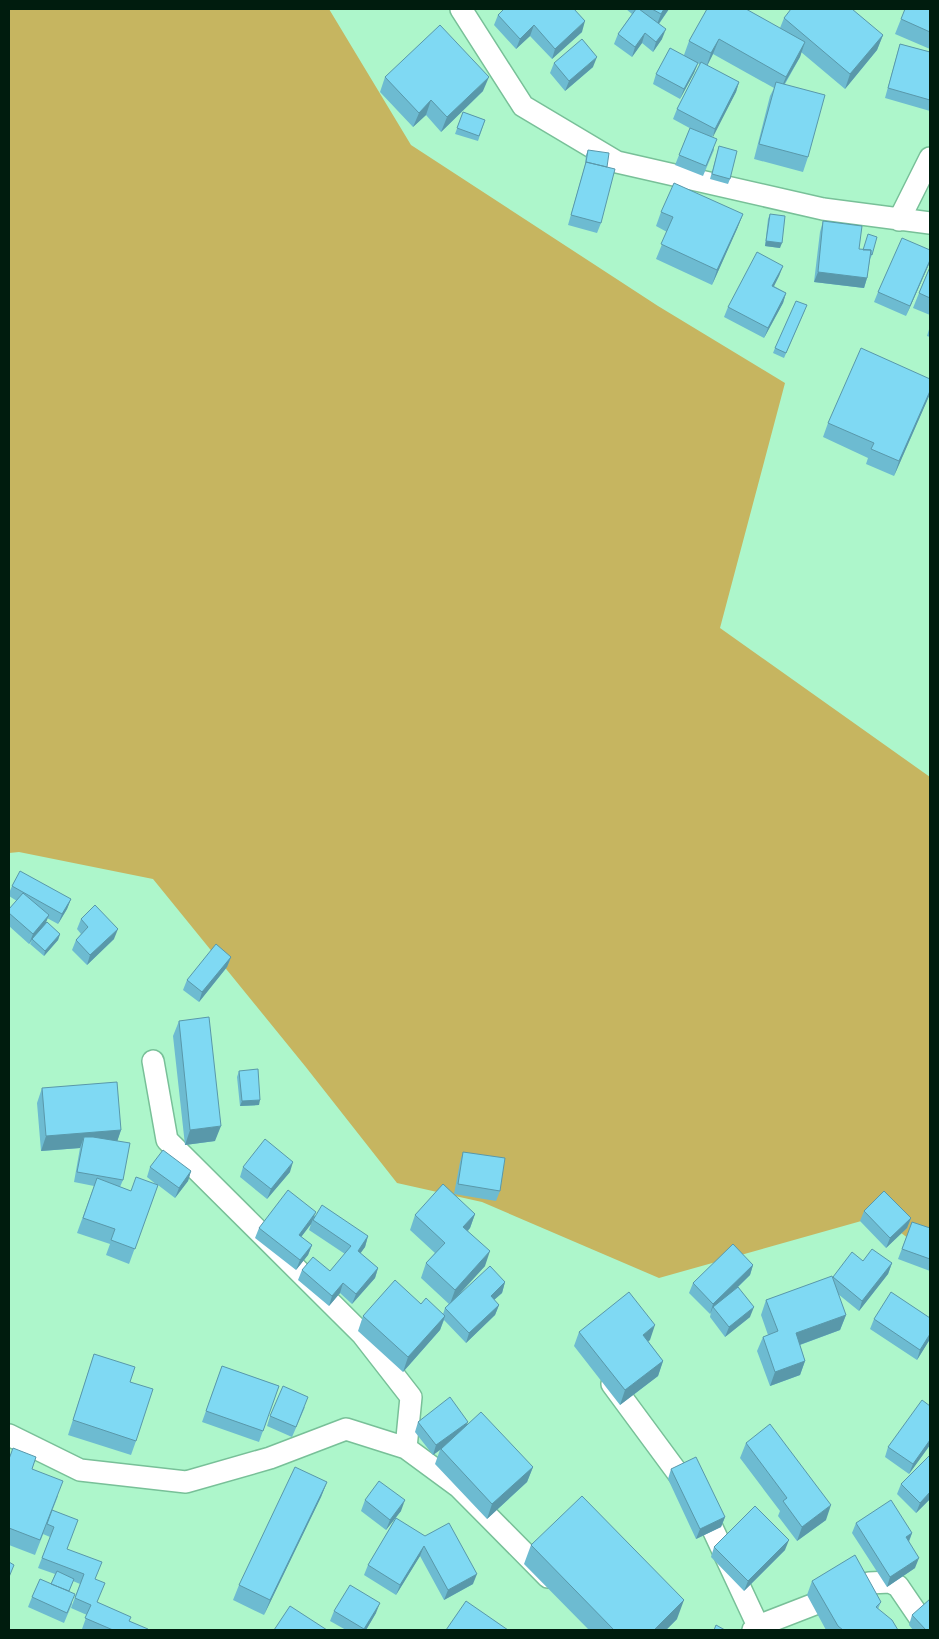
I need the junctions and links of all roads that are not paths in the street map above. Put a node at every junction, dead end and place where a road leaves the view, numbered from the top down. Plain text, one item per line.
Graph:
1 (461, 9) edge
2 (930, 158) edge
3 (899, 220) junction
4 (930, 223) edge
5 (153, 1062) dead end
6 (612, 1384) edge
7 (9, 1435) edge
8 (406, 1448) junction
9 (562, 1592) edge
10 (755, 1628) edge
11 (928, 1630) edge

1 - 3 street
2 - 3 street
3 - 4 street
5 - 8 street
6 - 10 street
7 - 8 street
8 - 9 street
10 - 11 street

